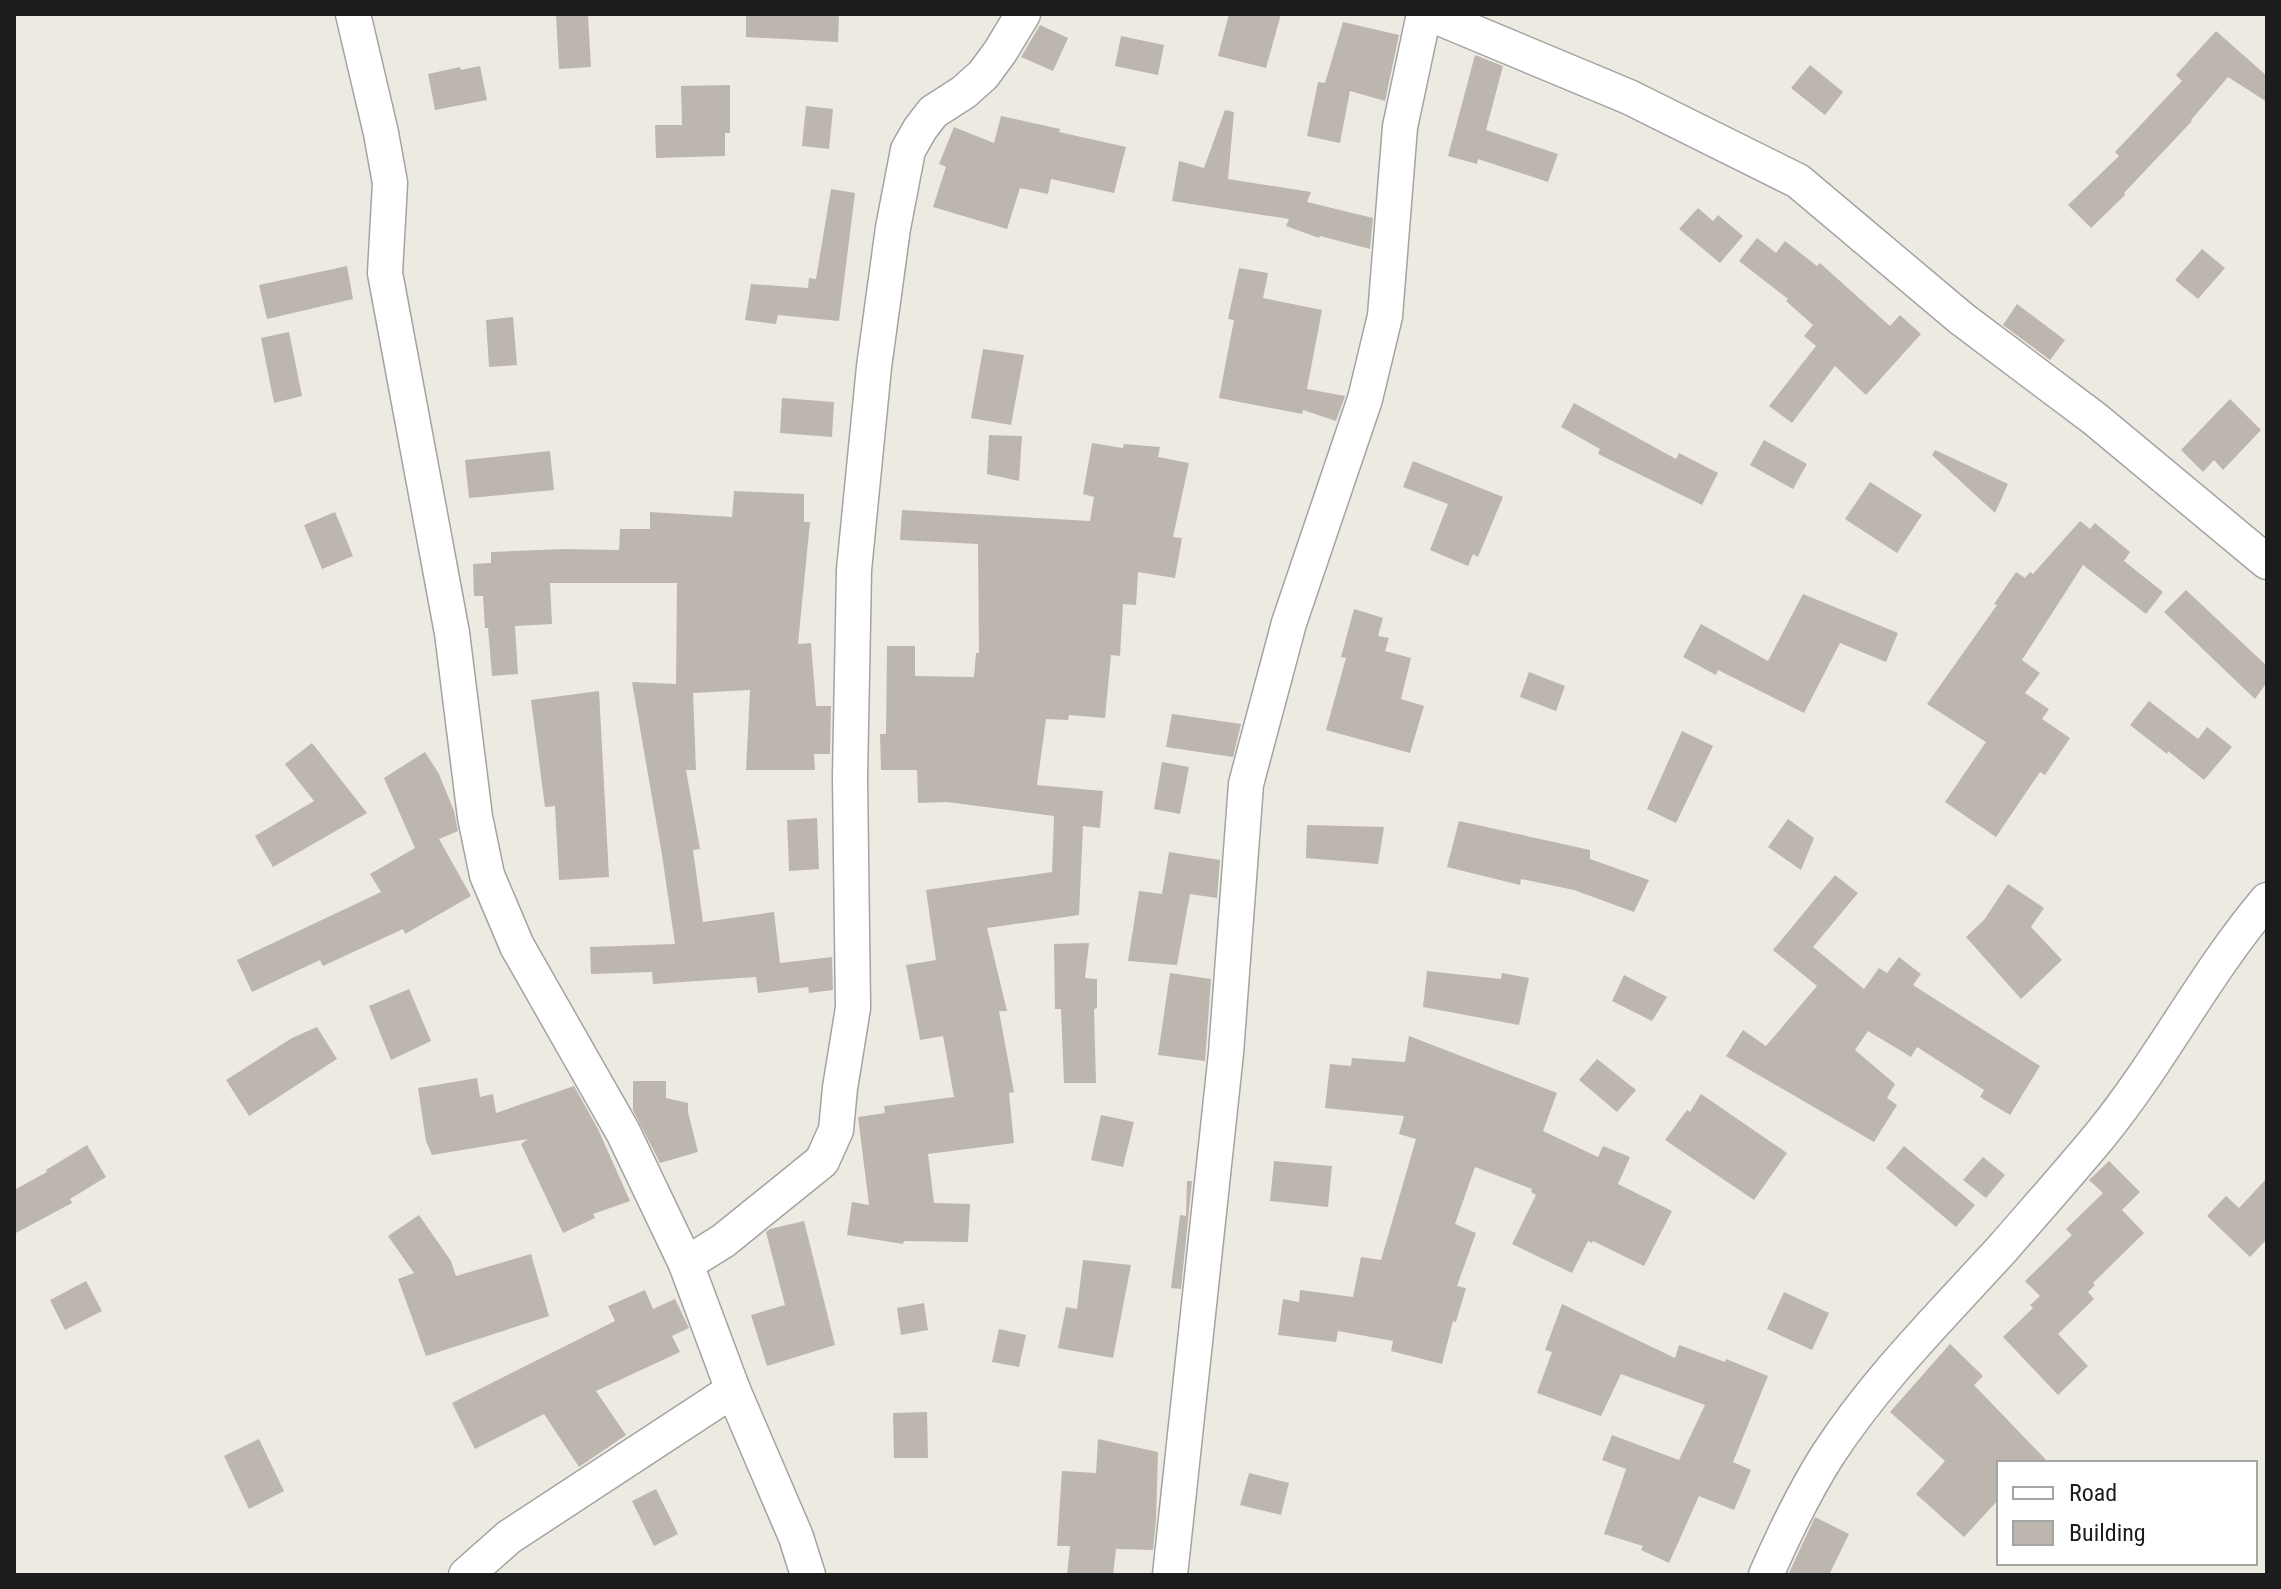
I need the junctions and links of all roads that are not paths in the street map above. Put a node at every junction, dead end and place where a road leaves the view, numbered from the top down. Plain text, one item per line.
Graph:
1 (353, 14) edge
2 (1023, 14) edge
3 (1424, 14) edge
4 (1430, 14) edge
5 (2267, 562) edge
6 (2267, 900) edge
7 (686, 1264) junction
8 (733, 1390) junction
9 (466, 1575) edge
10 (808, 1575) edge
11 (1170, 1575) edge
12 (1766, 1575) edge

1 - 7 street
2 - 7 street
3 - 11 street
4 - 5 street
6 - 12 street
7 - 8 street
8 - 9 street
8 - 10 street

